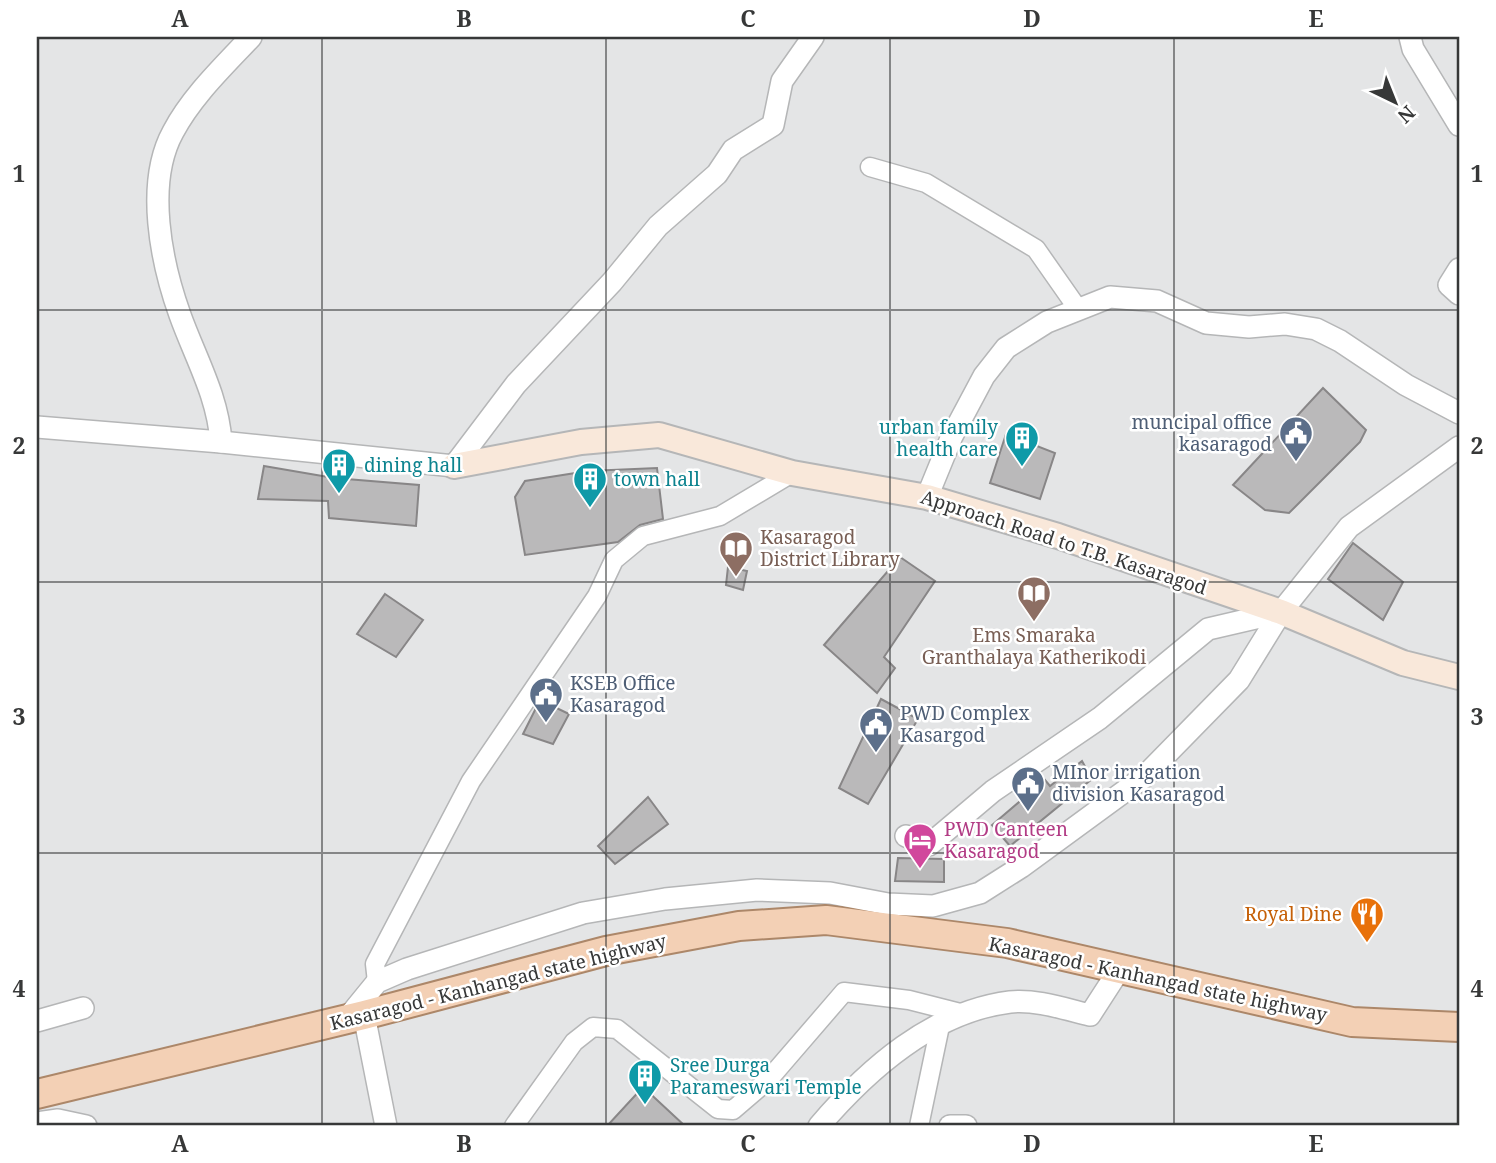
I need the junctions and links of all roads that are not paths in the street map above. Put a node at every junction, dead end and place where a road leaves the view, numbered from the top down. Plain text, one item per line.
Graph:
1 (251, 37) edge
2 (813, 37) edge
3 (1410, 37) edge
4 (1459, 124) edge
5 (870, 167) dead end
6 (1459, 270) edge
7 (1459, 294) edge
8 (1077, 309) junction
9 (1459, 413) edge
10 (37, 427) edge
11 (220, 442) junction
12 (1459, 447) edge
13 (454, 466) junction
14 (792, 473) junction
15 (927, 496) junction
16 (1281, 612) junction
17 (1459, 677) edge
18 (906, 836) dead end
19 (1121, 967) junction
20 (377, 982) junction
21 (83, 1008) dead end
22 (964, 1014) junction
23 (355, 1018) junction
24 (37, 1021) edge
25 (940, 1026) junction
26 (1459, 1027) edge
27 (37, 1094) edge
28 (37, 1123) edge
29 (86, 1126) edge
30 (386, 1126) edge
31 (514, 1126) edge
32 (820, 1126) edge
33 (919, 1126) edge
34 (950, 1126) edge
35 (965, 1126) edge

1 - 11 street
2 - 13 street
3 - 4 street
5 - 8 street
6 - 7 street
8 - 9 street
8 - 15 street
10 - 11 street
11 - 13 street
12 - 16 street
13 - 14 main road, Approach Road to T.B. Kasaragod
14 - 15 main road, Approach Road to T.B. Kasaragod
14 - 20 street
15 - 16 main road, Approach Road to T.B. Kasaragod
16 - 17 main road, Approach Road to T.B. Kasaragod
16 - 18 street
16 - 20 street
19 - 22 street
19 - 23 main road, Kasaragod - Kanhangad state highway
19 - 26 main road, Kasaragod - Kanhangad state highway
20 - 23 street
21 - 24 street
22 - 25 street
22 - 31 street
23 - 27 main road, Kasaragod - Kanhangad state highway
23 - 30 street
25 - 32 street
25 - 33 street
28 - 29 street
34 - 35 street

